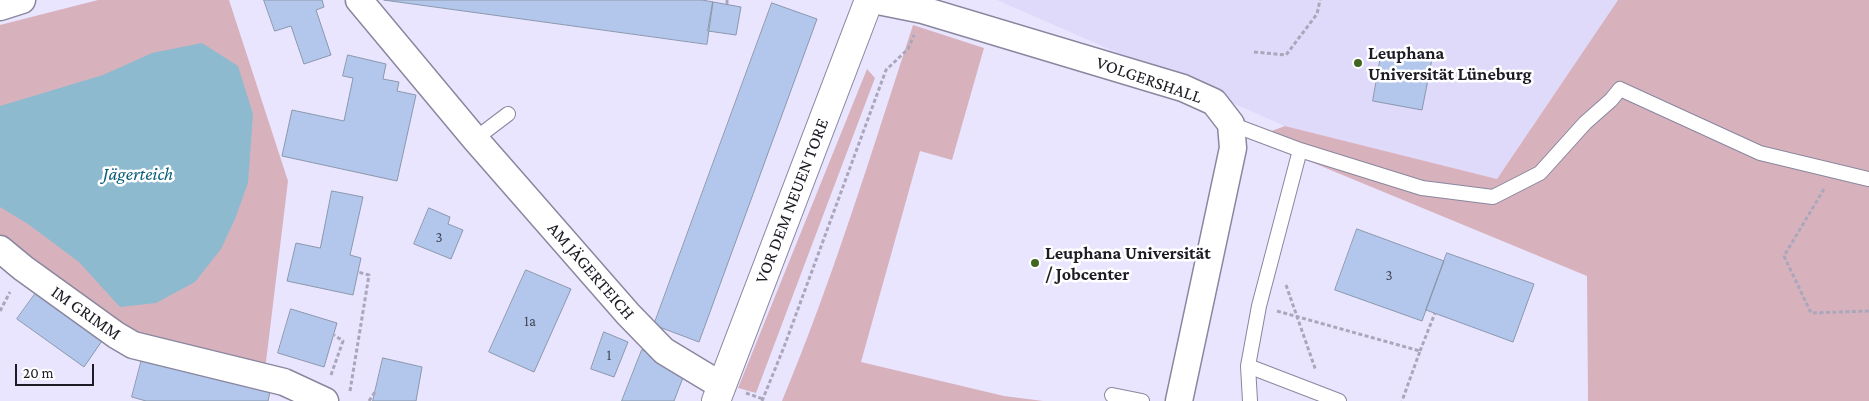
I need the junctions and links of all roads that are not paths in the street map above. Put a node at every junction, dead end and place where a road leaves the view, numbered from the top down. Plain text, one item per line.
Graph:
1 (22, 0) edge
2 (359, 0) edge
3 (869, 0) edge
4 (873, 0) edge
5 (0, 7) edge
6 (508, 114) dead end
7 (1231, 124) junction
8 (475, 139) junction
9 (1300, 150) junction
10 (1868, 180) road end
11 (0, 249) edge
12 (1248, 366) junction
13 (719, 393) edge
14 (1112, 395) dead end
15 (323, 400) edge
16 (1142, 401) edge
17 (1179, 401) edge
18 (1250, 401) edge
19 (1339, 401) edge

1 - 5 street
2 - 8 street, AM JÄGERTEICH
3 - 13 main road, VOR DEM NEUEN TORE
4 - 7 street, VOLGERSHALL
6 - 8 lane
7 - 9 lane
7 - 17 street
8 - 13 street, AM JÄGERTEICH
9 - 10 lane
9 - 12 lane
11 - 15 street, IM GRIMM
12 - 18 lane
12 - 19 lane
14 - 16 lane

